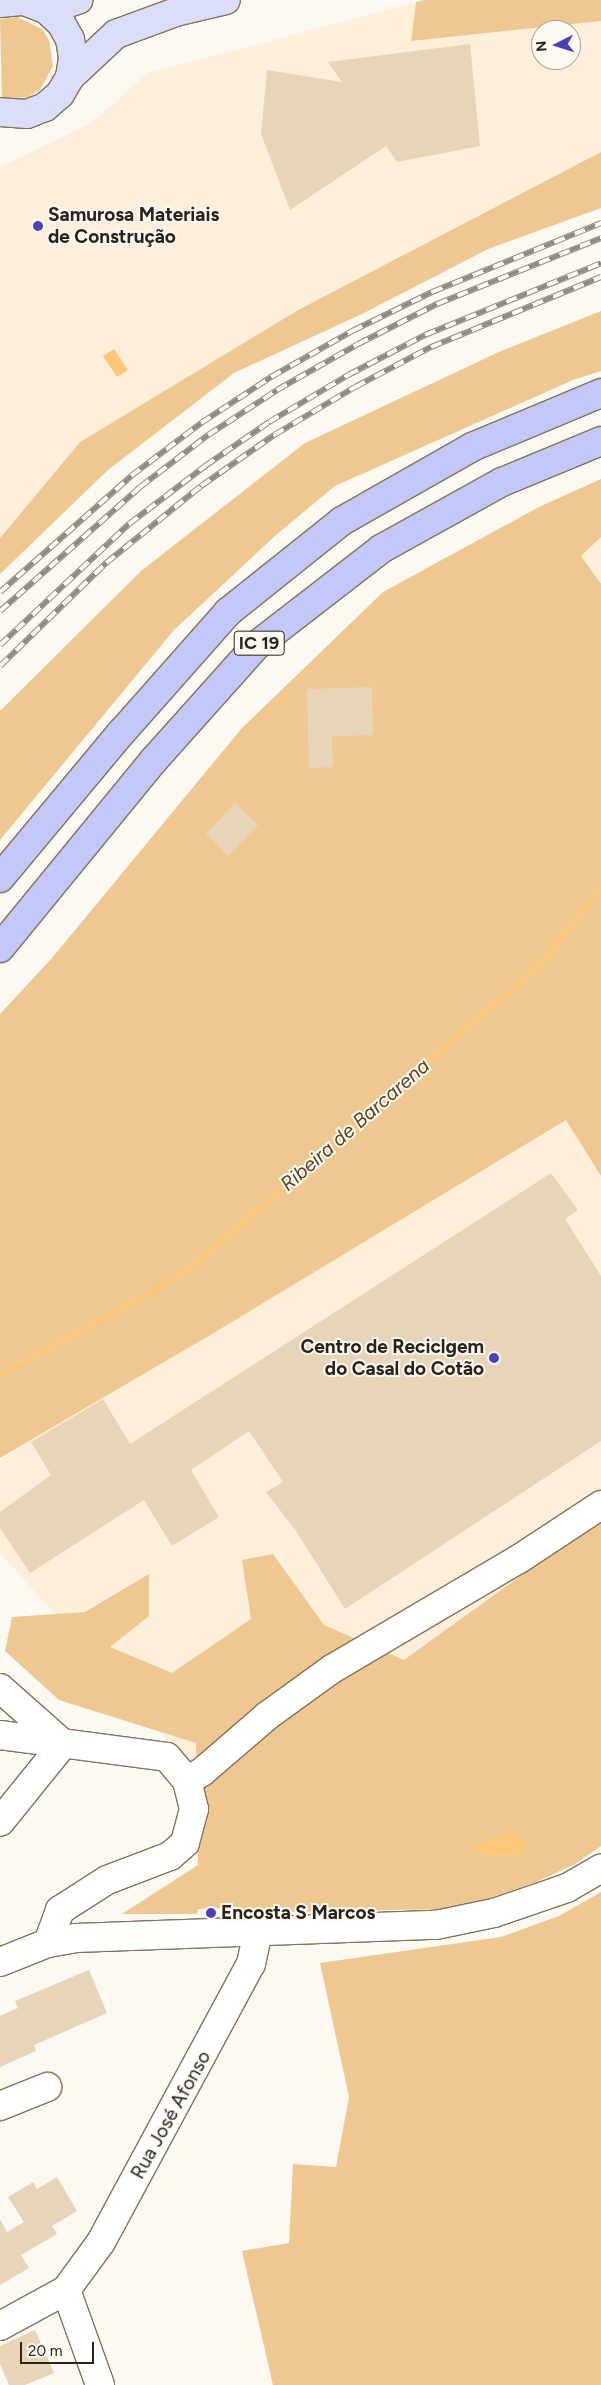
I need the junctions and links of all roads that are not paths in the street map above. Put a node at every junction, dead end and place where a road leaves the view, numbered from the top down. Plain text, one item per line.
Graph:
1 (78, 0) edge
2 (226, 0) edge
3 (24, 3) edge
4 (70, 77) junction
5 (3, 115) edge
6 (601, 393) edge
7 (601, 441) edge
8 (0, 878) edge
9 (0, 948) edge
10 (601, 1505) edge
11 (0, 1688) edge
12 (0, 1735) edge
13 (63, 1744) junction
14 (194, 1777) junction
15 (0, 1822) edge
16 (601, 1868) edge
17 (258, 1932) junction
18 (48, 1943) junction
19 (0, 1962) edge
20 (47, 2087) dead end
21 (0, 2106) edge
22 (66, 2290) junction
23 (0, 2326) edge
24 (100, 2385) edge

1 - 3 main road
2 - 4 main road
3 - 4 main road
4 - 5 main road
6 - 8 highway, IC 19
7 - 9 highway, IC 19
10 - 14 street
11 - 13 street
12 - 13 street
13 - 14 street
13 - 15 street
14 - 18 street
16 - 17 street
17 - 18 street
17 - 22 street, Rua José Afonso
18 - 19 street
20 - 21 street
22 - 23 street
22 - 24 street

